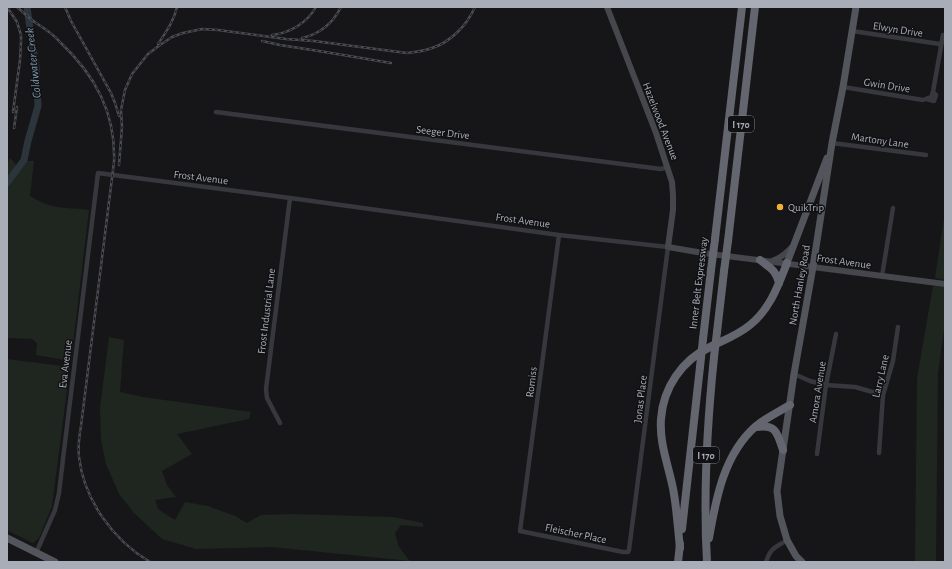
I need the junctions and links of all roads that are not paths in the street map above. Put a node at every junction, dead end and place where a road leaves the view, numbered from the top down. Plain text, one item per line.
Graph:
1 (606, 7) edge
2 (742, 7) edge
3 (755, 7) edge
4 (856, 7) edge
5 (852, 31) junction
6 (942, 35) dead end
7 (940, 44) junction
8 (843, 87) junction
9 (216, 112) dead end
10 (832, 143) junction
11 (926, 155) dead end
12 (668, 166) junction
13 (98, 173) joint
14 (290, 198) junction
15 (893, 208) dead end
16 (560, 235) junction
17 (794, 244) junction
18 (668, 247) junction
19 (760, 260) junction
20 (771, 261) junction
21 (787, 263) junction
22 (813, 267) junction
23 (882, 276) junction
24 (780, 283) junction
25 (945, 284) edge
26 (898, 326) dead end
27 (836, 334) dead end
28 (794, 374) junction
29 (826, 385) junction
30 (883, 395) junction
31 (790, 405) junction
32 (280, 423) dead end
33 (755, 427) junction
34 (782, 450) junction
35 (879, 453) dead end
36 (817, 454) dead end
37 (520, 531) joint
38 (7, 538) edge
39 (787, 540) junction
40 (680, 548) junction
41 (628, 552) joint
42 (36, 553) junction
43 (706, 558) edge
44 (54, 562) edge
45 (678, 562) edge
46 (766, 562) edge
47 (802, 562) edge

1 - 12 street, Hazelwood Avenue
2 - 40 highway, Inner Belt Expressway / I 170, bridge
3 - 43 highway, I 170, bridge
4 - 5 main road, North Hanley Road
5 - 7 street, Elwyn Drive
5 - 8 main road, North Hanley Road
6 - 7 street
7 - 8 street, Gwin Drive
8 - 10 main road, North Hanley Road
9 - 12 street, Seeger Drive
10 - 11 street, Martony Lane
10 - 17 main road
10 - 22 main road, North Hanley Road
12 - 18 street, Hazelwood Avenue
13 - 14 street, Frost Avenue
13 - 42 street, Eva Avenue
14 - 16 street, Frost Avenue
14 - 32 street, Frost Industrial Lane
15 - 23 street
16 - 18 street, Frost Avenue
16 - 37 street, Romiss
17 - 20 street
17 - 21 main road
18 - 19 street, Frost Avenue
18 - 41 street, Jonas Place
19 - 20 street, Frost Avenue
19 - 24 highway
20 - 21 street, Frost Avenue
21 - 22 street, Frost Avenue
21 - 24 highway
22 - 23 street, Frost Avenue
22 - 28 main road, North Hanley Road
23 - 25 street, Frost Avenue
24 - 40 highway
26 - 30 street, Larry Lane
27 - 29 street, Amora Avenue
28 - 29 street
28 - 31 main road, North Hanley Road
29 - 30 street
29 - 36 street, Amora Avenue
30 - 35 street, Larry Lane
31 - 33 highway
31 - 34 main road, North Hanley Road
33 - 34 highway
33 - 43 highway
34 - 39 main road, North Hanley Road
37 - 41 street, Fleischer Place
38 - 42 main road
39 - 46 street
39 - 47 main road, North Hanley Road
40 - 45 highway, Inner Belt Expressway / I 170
42 - 44 main road

